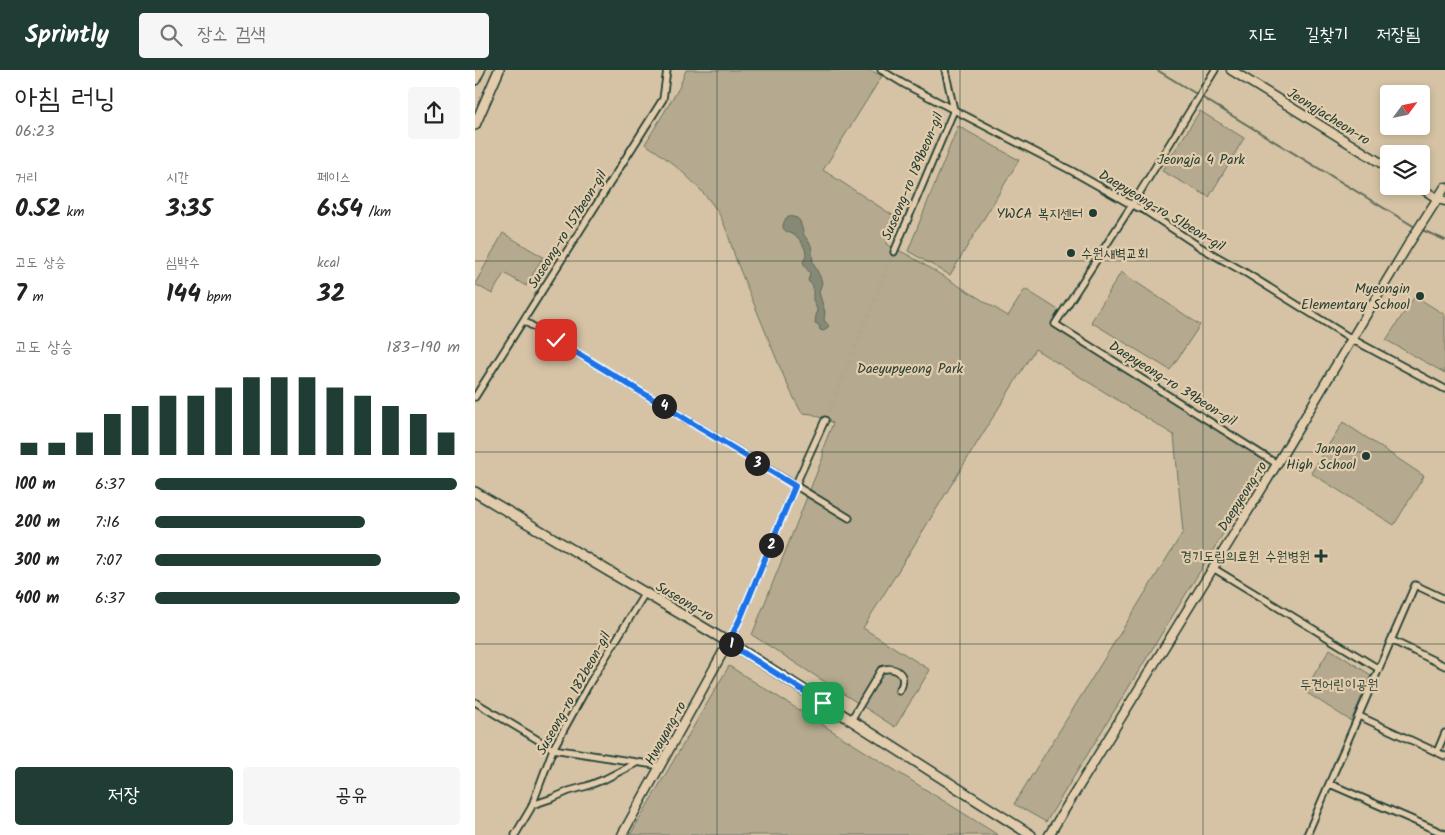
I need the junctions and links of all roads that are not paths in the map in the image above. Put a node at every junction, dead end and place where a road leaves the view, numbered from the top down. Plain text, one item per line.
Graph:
1 (479, 70) edge
2 (499, 70) edge
3 (667, 70) edge
4 (881, 70) edge
5 (945, 70) edge
6 (1215, 70) edge
7 (1231, 70) edge
8 (475, 80) edge
9 (954, 110) junction
10 (475, 125) edge
11 (1380, 162) edge
12 (1445, 187) edge
13 (1430, 193) edge
14 (1442, 200) edge
15 (1132, 205) junction
16 (894, 252) tunnel mouth
17 (524, 320) junction
18 (1352, 339) junction
19 (1445, 389) edge
20 (475, 397) edge
21 (825, 420) tunnel mouth
22 (1277, 464) junction
23 (795, 486) junction
24 (475, 492) edge
25 (849, 518) dead end
26 (1213, 568) junction
27 (645, 594) junction
28 (1445, 599) edge
29 (1391, 640) junction
30 (728, 643) junction
31 (1445, 666) edge
32 (1379, 669) junction
33 (899, 691) dead end
34 (475, 702) edge
35 (1359, 716) junction
36 (851, 720) junction
37 (1445, 733) edge
38 (553, 749) junction
39 (1437, 752) junction
40 (1445, 756) edge
41 (638, 762) junction
42 (661, 766) junction
43 (1330, 784) junction
44 (532, 805) junction
45 (1444, 831) edge
46 (515, 835) edge
47 (622, 835) edge
48 (1031, 835) edge
49 (1049, 835) edge
50 (1307, 835) edge

1 - 8 main road
2 - 10 main road
3 - 17 street, Suseong-ro 157beon-gil
4 - 9 street, Daepyeong-ro 51beon-gil
5 - 9 street
6 - 15 street
7 - 11 street, Jeongjacheon-ro
9 - 15 street, Daepyeong-ro 51beon-gil
9 - 16 street, Suseong-ro 189beon-gil
12 - 14 street
13 - 14 street
14 - 18 street, Daepyeong-ro
15 - 18 street, Daepyeong-ro 51beon-gil
15 - 22 street, Daepyeong-ro 39beon-gil
17 - 20 street, Suseong-ro 157beon-gil
17 - 23 street
18 - 19 street, Daepyeong-ro 51beon-gil
18 - 22 street, Daepyeong-ro
21 - 23 street
22 - 26 street, Daepyeong-ro
23 - 25 street
23 - 30 street
24 - 27 main road, Suseong-ro
26 - 32 street
26 - 49 street, Daepyeong-ro
27 - 30 main road, Suseong-ro
27 - 38 street, Suseong-ro 182beon-gil
28 - 29 street
29 - 31 street
29 - 32 street
30 - 36 main road, Suseong-ro
30 - 42 street, Hwayang-ro
32 - 35 street
33 - 36 street
34 - 38 street
35 - 39 street
35 - 43 street
36 - 48 main road, Suseong-ro
37 - 39 street
38 - 41 street
38 - 44 street, Suseong-ro 182beon-gil
39 - 40 street
41 - 42 street
41 - 44 street
42 - 47 street, Hwayang-ro
43 - 45 street
43 - 50 street
44 - 46 street, Suseong-ro 182beon-gil

